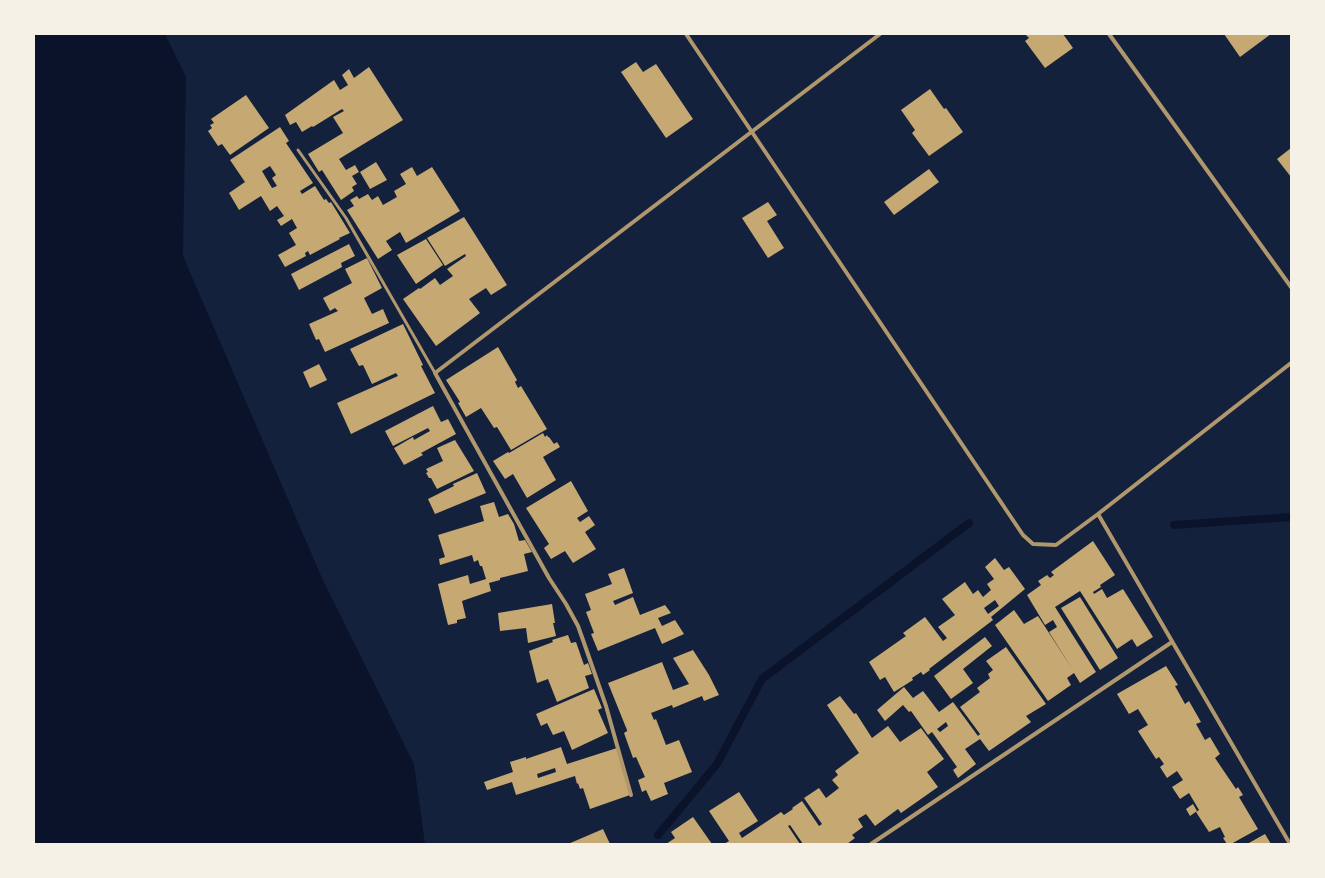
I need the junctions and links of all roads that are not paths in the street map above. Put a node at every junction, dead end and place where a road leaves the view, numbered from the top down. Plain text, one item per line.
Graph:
1 (686, 34) edge
2 (880, 34) edge
3 (1109, 34) edge
4 (752, 131) junction
5 (298, 150) dead end
6 (1291, 287) edge
7 (1291, 363) edge
8 (435, 373) junction
9 (1098, 514) junction
10 (1172, 642) junction
11 (631, 795) dead end
12 (871, 844) edge
13 (1290, 844) edge

1 - 4 street
2 - 4 street
3 - 6 street
4 - 8 street
4 - 9 street
5 - 8 lane
7 - 9 street
8 - 11 street
9 - 10 street
10 - 12 street
10 - 13 street

